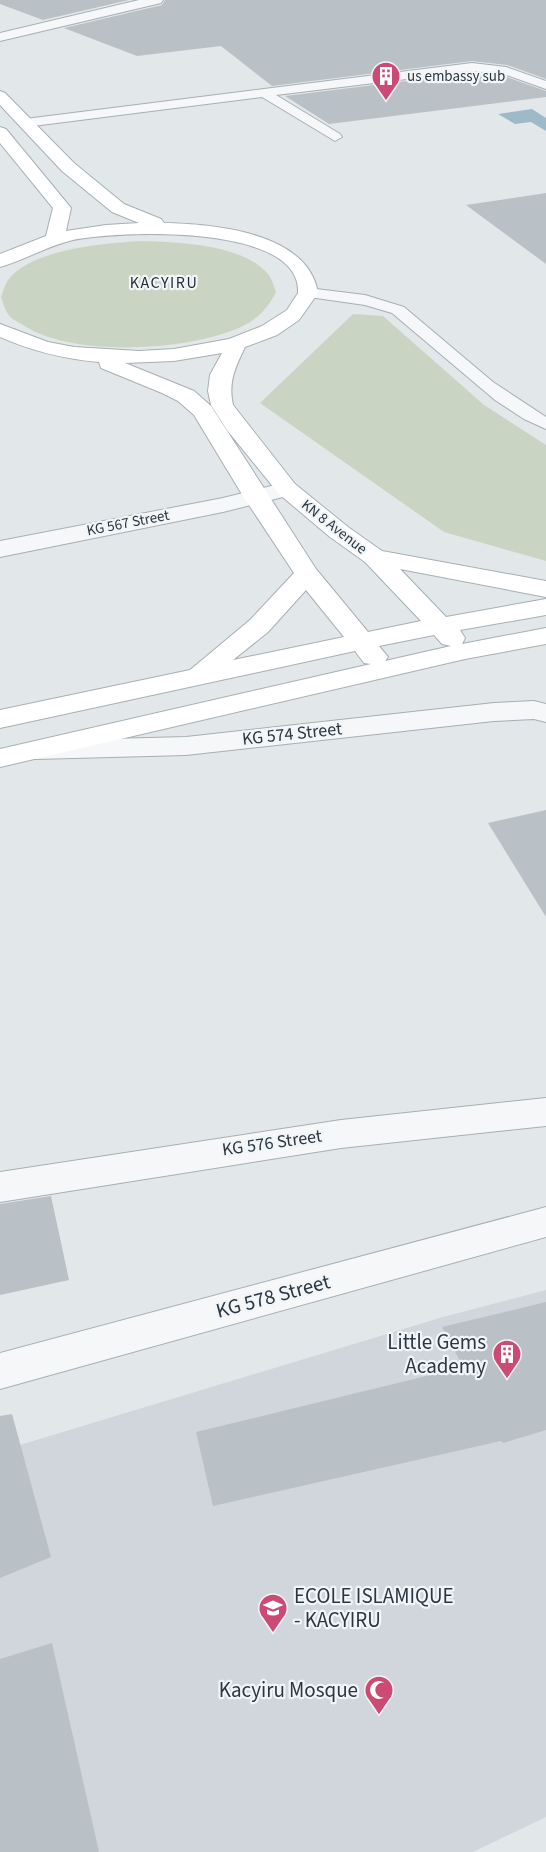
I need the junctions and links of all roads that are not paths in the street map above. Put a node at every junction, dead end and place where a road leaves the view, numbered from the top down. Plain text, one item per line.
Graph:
1 (156, 0) edge
2 (0, 38) edge
3 (546, 86) edge
4 (261, 92) junction
5 (0, 96) edge
6 (25, 123) junction
7 (0, 132) edge
8 (335, 137) dead end
9 (165, 228) junction
10 (55, 239) junction
11 (0, 261) edge
12 (308, 293) junction
13 (0, 330) edge
14 (0, 339) edge
15 (238, 341) junction
16 (47, 348) junction
17 (84, 355) junction
18 (546, 424) edge
19 (286, 489) junction
20 (255, 496) junction
21 (0, 549) edge
22 (374, 557) junction
23 (307, 574) junction
24 (546, 589) edge
25 (546, 607) edge
26 (439, 626) junction
27 (546, 636) edge
28 (363, 643) junction
29 (465, 651) junction
30 (385, 669) junction
31 (198, 675) junction
32 (546, 713) edge
33 (0, 719) edge
34 (36, 750) junction
35 (0, 758) edge
36 (546, 1112) edge
37 (0, 1187) edge
38 (546, 1222) edge
39 (0, 1371) edge

1 - 2 street
3 - 4 lane
4 - 6 lane
4 - 8 lane
5 - 6 main road
6 - 9 main road
7 - 10 main road
9 - 10 main road
9 - 12 main road
10 - 11 main road
12 - 15 main road
12 - 18 lane
13 - 16 main road
14 - 16 main road
15 - 17 main road
15 - 19 main road, KN 8 Avenue
16 - 17 main road
17 - 20 main road
19 - 20 street, KG 567 Street
19 - 22 main road, KN 8 Avenue
20 - 21 street, KG 567 Street
20 - 23 main road
22 - 24 main road
22 - 26 main road, KN 8 Avenue
23 - 28 main road
23 - 31 main road
25 - 26 main road
26 - 28 main road
26 - 29 main road, KN 8 Avenue
27 - 29 main road
28 - 30 main road
28 - 31 main road
29 - 30 main road, KG 574 Street
30 - 34 main road, KG 574 Street
31 - 33 main road
32 - 34 street, KG 574 Street
34 - 35 main road, KG 574 Street
36 - 37 street, KG 576 Street
38 - 39 street, KG 578 Street

